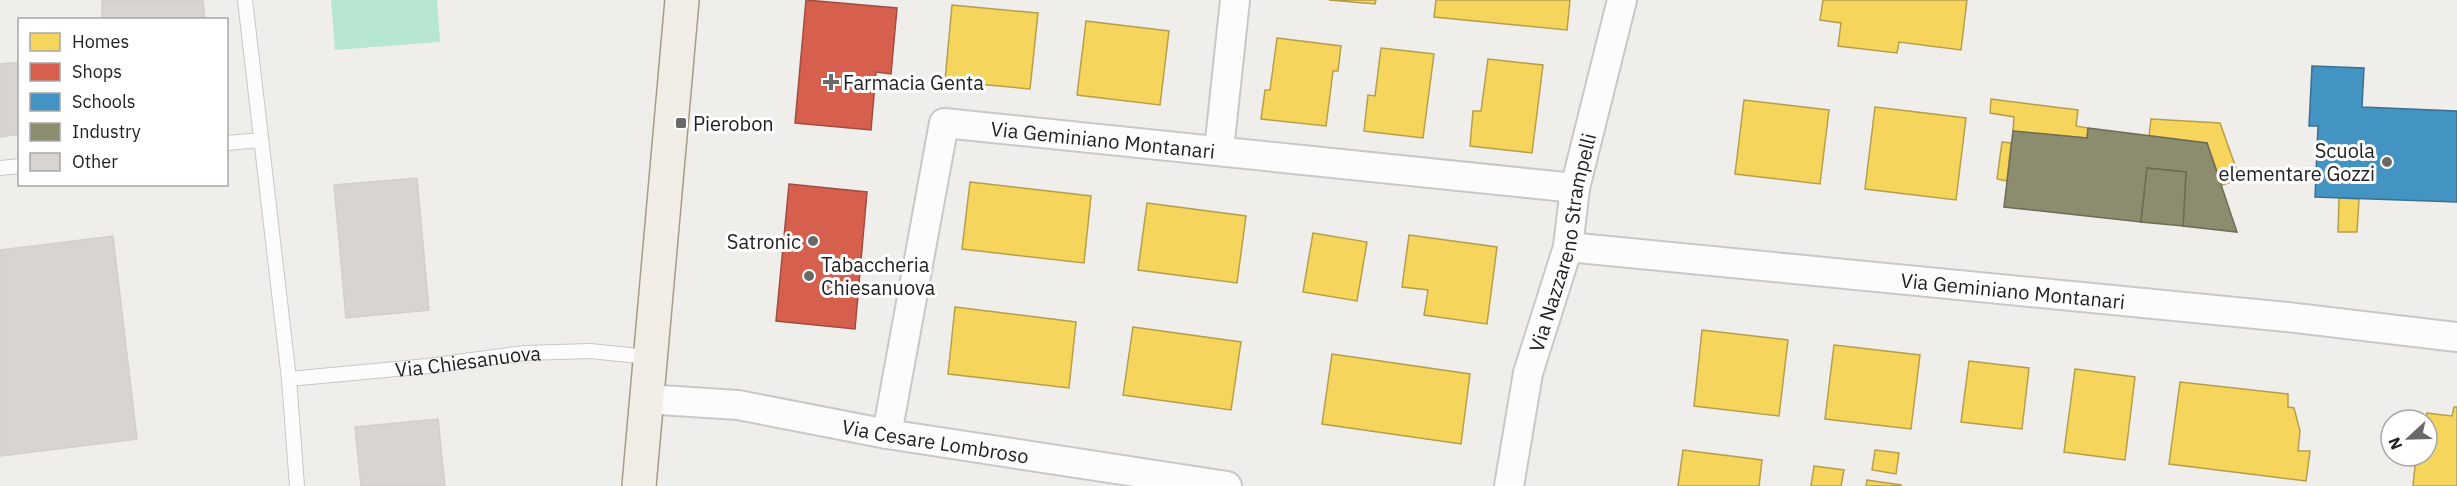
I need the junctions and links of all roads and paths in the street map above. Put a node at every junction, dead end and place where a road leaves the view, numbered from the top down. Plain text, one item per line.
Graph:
1 (245, 0) edge
2 (682, 0) edge
3 (1235, 0) edge
4 (1622, 0) edge
5 (261, 140) junction
6 (228, 143) edge
7 (1219, 150) junction
8 (18, 166) edge
9 (0, 168) edge
10 (1575, 188) junction
11 (1568, 247) junction
12 (2457, 337) edge
13 (649, 357) junction
14 (289, 379) junction
15 (645, 399) junction
16 (887, 434) junction
17 (297, 486) edge
18 (639, 486) edge
19 (1227, 486) edge
20 (1509, 486) edge

1 - 5 lane
2 - 13 main road
3 - 7 street
4 - 10 street, Via Nazzareno Strampelli
5 - 6 lane
5 - 14 lane
7 - 10 street, Via Geminiano Montanari
7 - 16 street, Via Geminiano Montanari
8 - 9 lane
10 - 11 street, Via Nazzareno Strampelli
11 - 12 street, Via Geminiano Montanari
11 - 20 street, Via Nazzareno Strampelli
13 - 14 lane, Via Chiesanuova
13 - 15 main road
14 - 17 lane
15 - 16 street, Via Cesare Lombroso
15 - 18 main road
16 - 19 street, Via Cesare Lombroso

